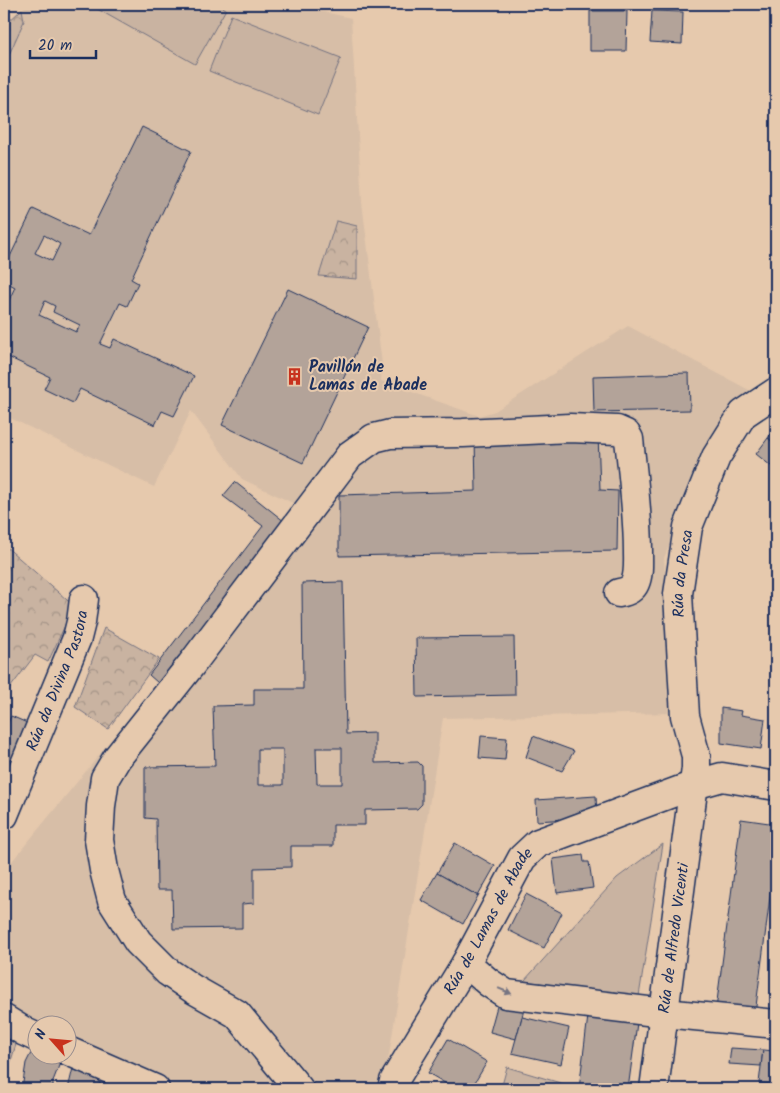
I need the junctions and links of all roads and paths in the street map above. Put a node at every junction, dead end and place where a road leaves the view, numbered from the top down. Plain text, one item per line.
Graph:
1 (776, 392) edge
2 (619, 593) dead end
3 (84, 599) dead end
4 (694, 785) junction
5 (776, 786) edge
6 (4, 815) edge
7 (466, 963) junction
8 (664, 1013) junction
9 (4, 1019) edge
10 (776, 1024) edge
11 (28, 1034) edge
12 (78, 1058) edge
13 (108, 1079) edge
14 (155, 1089) edge
15 (299, 1089) edge
16 (392, 1089) edge
17 (654, 1089) edge

1 - 4 street, Rúa da Presa
2 - 15 street
3 - 6 street, Rúa da Divina Pastora
4 - 5 street, Rúa de Lamas de Abade
4 - 7 street, Rúa de Lamas de Abade
4 - 8 street, Rúa de Alfredo Vicenti
7 -> 8 street
7 - 16 street, Rúa de Lamas de Abade
8 - 10 street
8 - 17 street, Rúa de Alfredo Vicenti
9 - 11 street
12 - 13 street
13 - 14 street

